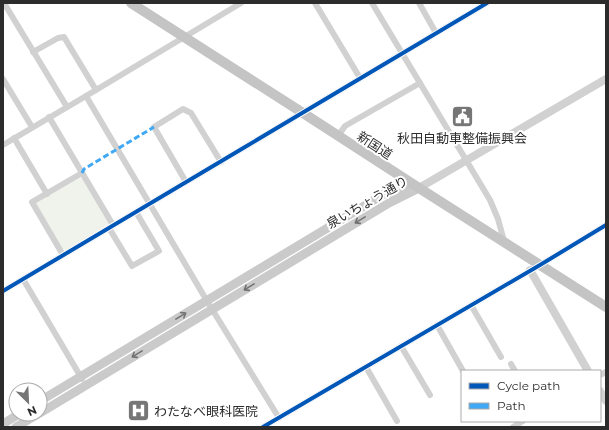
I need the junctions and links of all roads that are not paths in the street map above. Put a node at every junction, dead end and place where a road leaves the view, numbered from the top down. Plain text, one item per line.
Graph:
1 (4, 3) edge
2 (131, 3) edge
3 (241, 3) edge
4 (316, 3) edge
5 (372, 3) edge
6 (419, 3) edge
7 (487, 3) edge
8 (436, 33) junction
9 (184, 37) junction
10 (33, 52) junction
11 (401, 53) junction
12 (360, 78) junction
13 (3, 79) edge
14 (606, 79) edge
15 (420, 83) junction
16 (96, 90) junction
17 (86, 96) junction
18 (67, 107) junction
19 (303, 113) junction
20 (49, 117) junction
21 (32, 127) junction
22 (338, 136) junction
23 (14, 138) junction
24 (3, 145) edge
25 (467, 160) junction
26 (221, 162) junction
27 (82, 173) junction
28 (186, 182) junction
29 (419, 188) junction
30 (47, 194) junction
31 (149, 204) junction
32 (136, 212) junction
33 (606, 225) edge
34 (111, 227) junction
35 (504, 242) junction
36 (64, 255) junction
37 (540, 265) junction
38 (530, 270) junction
39 (23, 279) junction
40 (3, 291) edge
41 (207, 301) junction
42 (471, 305) junction
43 (606, 307) edge
44 (212, 309) junction
45 (436, 325) junction
46 (401, 346) junction
47 (501, 357) dead end
48 (510, 364) dead end
49 (366, 367) junction
50 (462, 370) edge
51 (513, 370) edge
52 (587, 370) edge
53 (81, 377) junction
54 (86, 385) junction
55 (430, 395) dead end
56 (48, 397) edge
57 (48, 408) edge
58 (279, 418) junction
59 (397, 421) dead end
60 (264, 427) edge

1 - 10 street
2 - 9 main road, 新国道
3 - 9 street
4 - 12 street
5 - 11 street
6 - 8 street
7 - 8 street
8 - 11 street
9 - 16 street
9 - 19 main road, 新国道
10 - 16 street
10 - 18 street
11 - 12 street
11 - 15 street
12 - 19 street
13 - 21 street
14 - 25 street
15 - 22 street
15 - 25 street
16 - 17 street
17 - 18 street
17 - 31 street
18 - 20 street
19 - 22 main road, 新国道
19 - 26 street
20 - 21 street
20 - 27 street
21 - 23 street
22 - 29 main road, 新国道
23 - 24 street
23 - 30 street
25 - 29 street
25 - 35 street
26 - 28 street
26 - 28 street
27 - 30 street
27 - 34 street
28 - 31 street
29 - 35 main road, 新国道
29 - 41 main road, 泉いちょう通り
29 -> 44 main road, 泉いちょう通り
30 - 36 street
31 - 32 street
31 - 41 street
32 - 34 street
32 - 34 street
33 - 37 street
34 - 36 street
35 - 37 main road, 新国道
36 - 39 street
37 - 38 street
37 - 43 main road, 新国道
38 - 42 street
38 - 52 street
39 - 40 street
39 - 53 street
41 - 44 street
53 -> 41 main road, 泉いちょう通り
42 - 45 street
42 - 47 street
44 -> 54 main road, 泉いちょう通り
44 - 58 street
45 - 46 street
45 - 50 street
46 - 49 street
46 - 55 street
48 - 51 street
49 - 58 street
49 - 59 street
53 - 54 street
53 - 56 main road, 泉いちょう通り
54 - 57 main road, 泉いちょう通り
58 - 60 street

